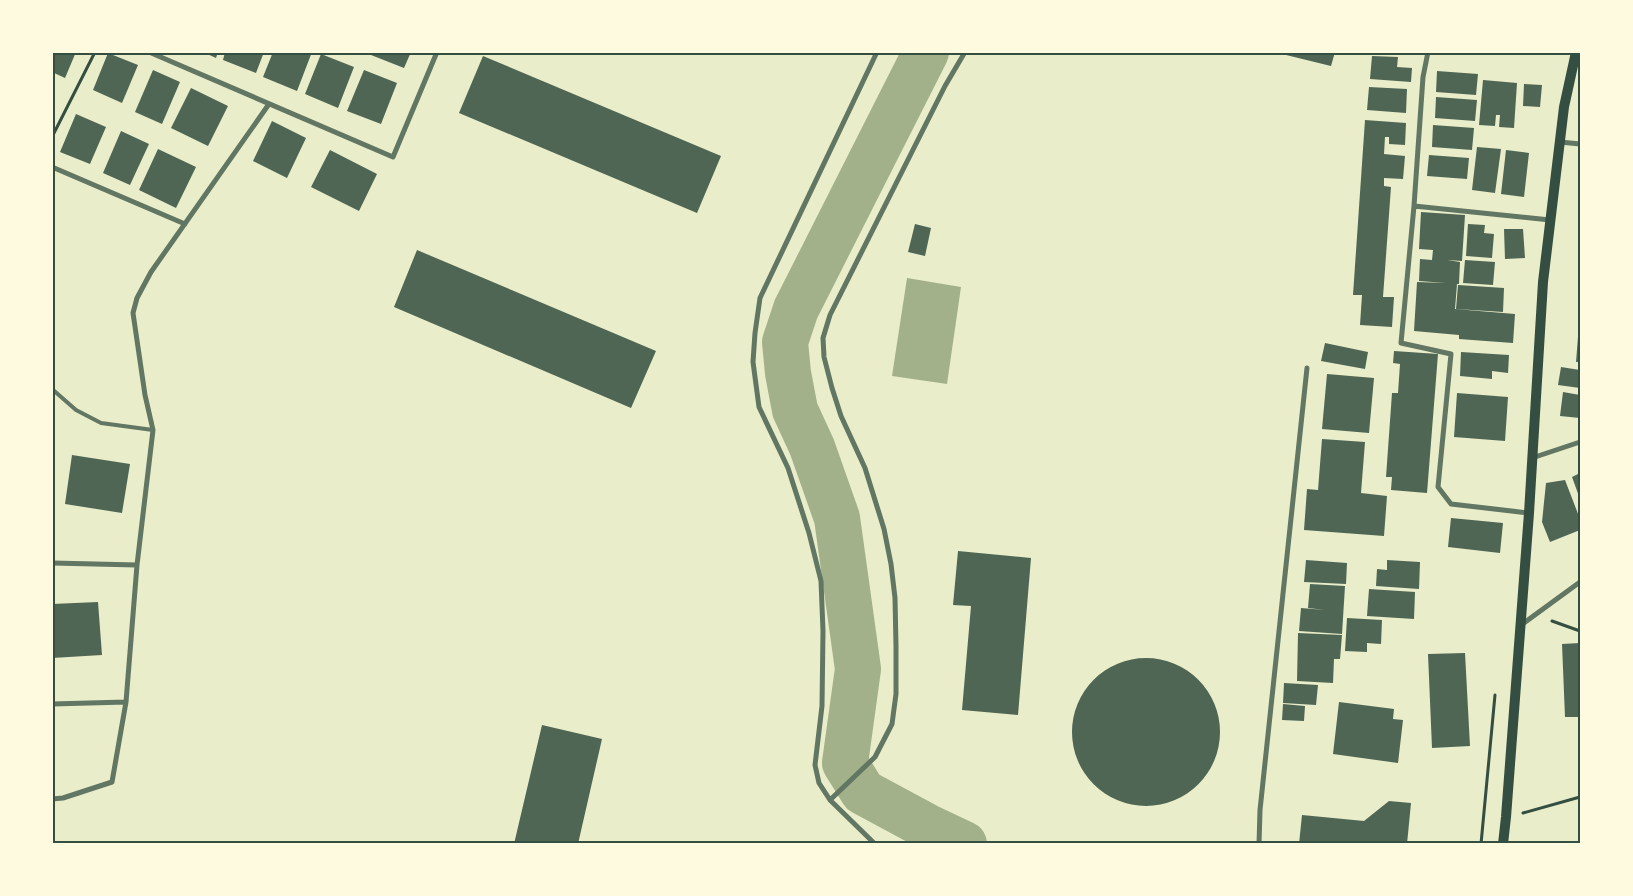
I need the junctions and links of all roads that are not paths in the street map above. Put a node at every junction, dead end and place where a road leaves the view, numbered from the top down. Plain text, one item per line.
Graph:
1 (149, 52) edge
2 (437, 52) edge
3 (877, 52) edge
4 (965, 52) edge
5 (1428, 52) edge
6 (1576, 52) edge
7 (269, 104) junction
8 (1560, 142) junction
9 (1580, 144) edge
10 (52, 167) edge
11 (1414, 206) junction
12 (1551, 220) junction
13 (185, 224) junction
14 (1307, 368) dead end
15 (52, 389) edge
16 (152, 430) junction
17 (1580, 442) edge
18 (1532, 458) junction
19 (1529, 513) junction
20 (52, 563) edge
21 (137, 565) junction
22 (1580, 582) edge
23 (1520, 625) junction
24 (126, 702) junction
25 (52, 704) edge
26 (52, 799) edge
27 (830, 800) junction
28 (876, 844) edge
29 (1259, 844) edge
30 (1502, 844) edge

1 - 7 street
2 - 7 street
3 - 27 street
4 - 27 street
5 - 11 street
6 - 8 main road
7 - 13 street
8 - 9 street
8 - 12 main road
10 - 13 street
11 - 12 street
11 - 19 street
12 - 18 main road
13 - 16 street
14 - 29 street
15 - 16 lane
16 - 21 street
17 - 18 street
18 - 19 main road
19 - 23 main road
20 - 21 street
21 - 24 street
22 - 23 street
23 - 30 main road
24 - 25 street
24 - 26 street
27 - 28 street

